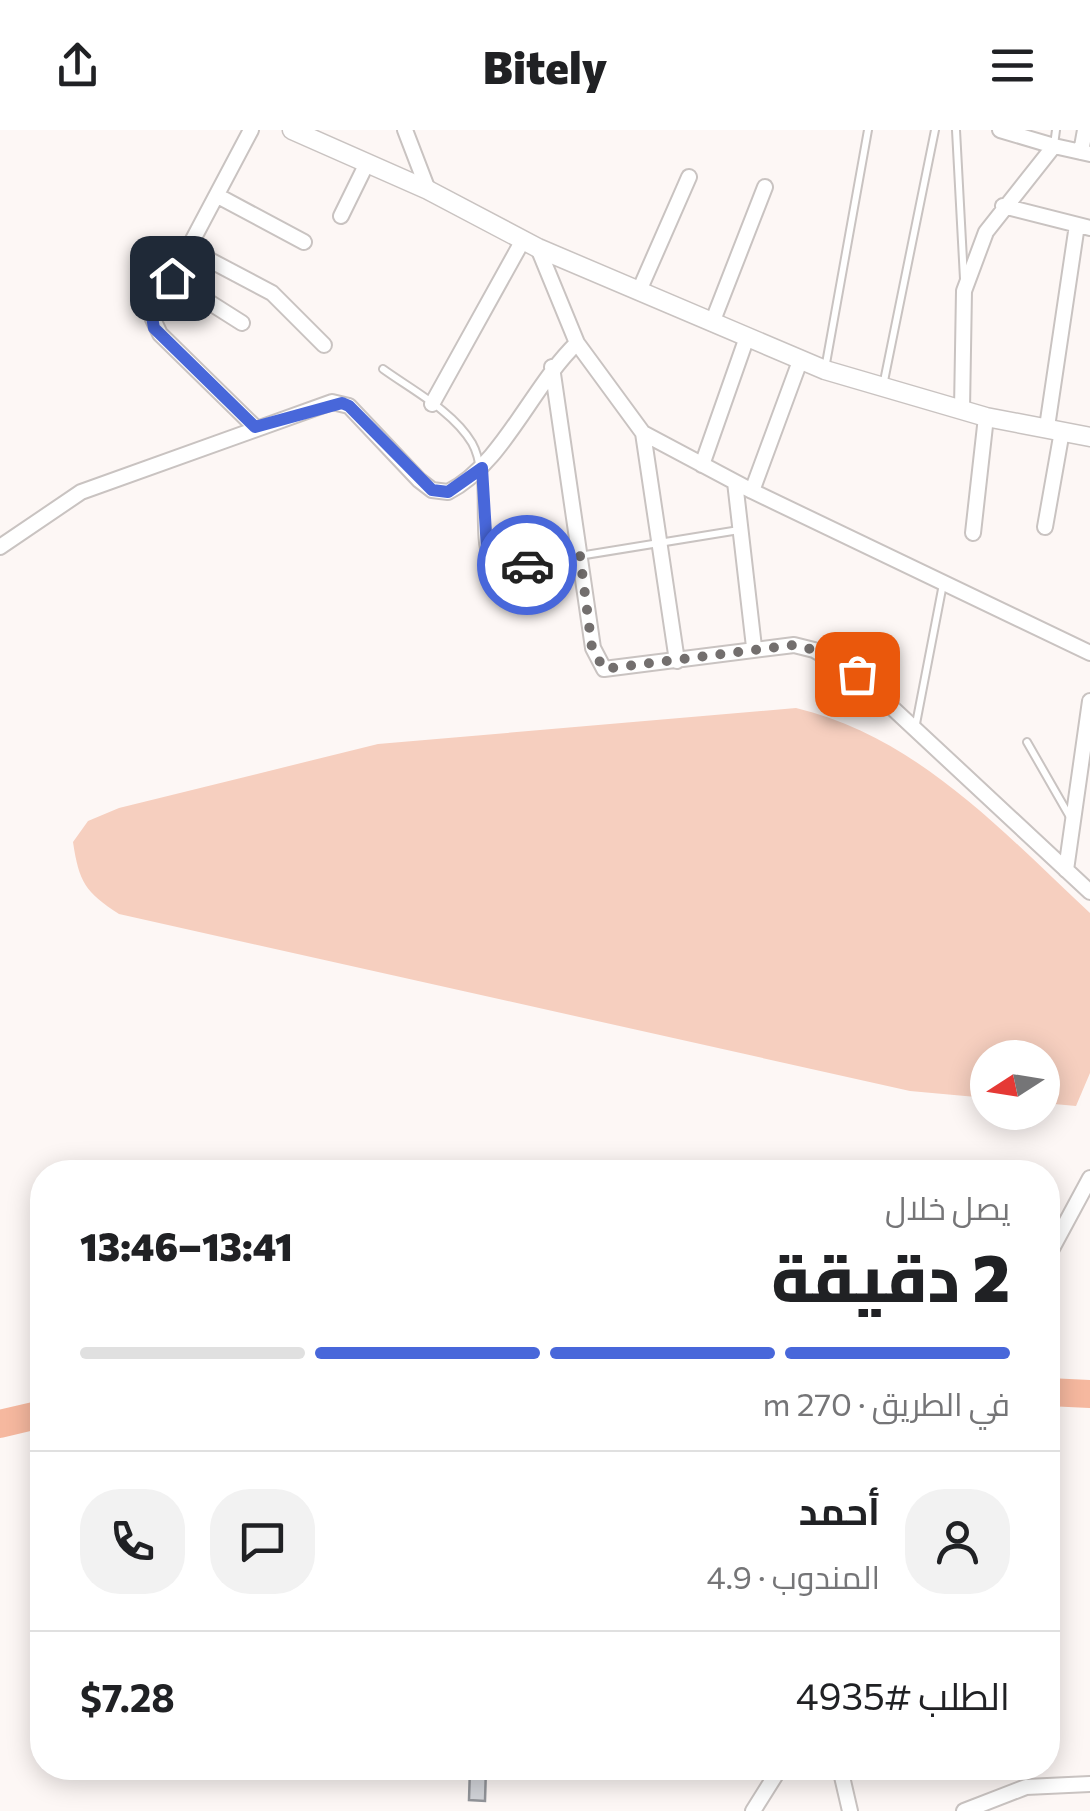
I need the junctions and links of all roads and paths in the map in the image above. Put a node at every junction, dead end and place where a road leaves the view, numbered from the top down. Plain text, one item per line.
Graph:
1 (251, 130) edge
2 (292, 130) edge
3 (405, 130) edge
4 (868, 130) edge
5 (935, 130) edge
6 (956, 130) edge
7 (1000, 130) edge
8 (1056, 130) edge
9 (1085, 130) edge
10 (1054, 146) junction
11 (1086, 153) edge
12 (367, 163) junction
13 (689, 177) dead end
14 (765, 187) dead end
15 (428, 190) junction
16 (218, 196) junction
17 (1004, 206) junction
18 (340, 216) dead end
19 (1084, 226) edge
20 (304, 242) dead end
21 (530, 244) junction
22 (187, 248) junction
23 (172, 278) junction
24 (964, 290) junction
25 (639, 291) junction
26 (242, 323) dead end
27 (712, 323) junction
28 (747, 337) junction
29 (577, 344) junction
30 (324, 345) dead end
31 (800, 361) junction
32 (552, 367) junction
33 (382, 369) dead end
34 (825, 370) junction
35 (883, 388) junction
36 (432, 404) junction
37 (962, 408) junction
38 (986, 417) junction
39 (255, 427) junction
40 (1055, 429) junction
41 (643, 433) junction
42 (1090, 437) edge
43 (702, 465) junction
44 (482, 468) junction
45 (735, 482) junction
46 (752, 491) junction
47 (1044, 527) dead end
48 (740, 530) junction
49 (973, 532) dead end
50 (659, 542) junction
51 (0, 547) edge
52 (580, 556) junction
53 (943, 582) junction
54 (754, 648) junction
55 (1090, 653) edge
56 (677, 661) junction
57 (1090, 701) edge
58 (915, 730) junction
59 (1027, 742) dead end
60 (1084, 783) edge
61 (1073, 822) junction
62 (1066, 870) junction
63 (1090, 892) edge
64 (1090, 1178) edge
65 (1060, 1234) edge
66 (772, 1780) edge
67 (843, 1780) edge
68 (1090, 1784) edge
69 (752, 1811) edge
70 (850, 1811) edge
71 (964, 1811) edge

1 - 16 street
2 - 12 street
3 - 15 street
4 - 34 lane
5 - 35 lane
6 - 24 lane
7 - 10 street
8 - 10 lane
9 - 11 street
10 - 11 street
10 - 17 street
12 - 15 street
12 - 18 street
13 - 25 street
14 - 27 street
15 - 21 street
16 - 20 street
16 - 22 street
17 - 19 street
17 - 24 street
19 - 40 street
21 - 25 street
21 - 29 street
21 - 36 street
22 - 23 street
22 - 30 street
23 - 26 street
23 - 39 street
24 - 37 street
25 - 27 street
27 - 28 street
28 - 31 street
28 - 43 street
29 - 32 street
29 - 41 street
31 - 34 street
31 - 46 street
32 - 44 street
32 - 52 street
33 - 36 lane
34 - 35 street
35 - 37 street
36 - 44 lane
37 - 38 street
38 - 40 street
38 - 49 street
39 - 44 street
39 - 51 street
40 - 42 street
40 - 47 street
41 - 43 street
41 - 50 street
43 - 45 street
44 - 52 lane
45 - 46 street
45 - 48 street
46 - 53 street
48 - 50 lane
48 - 54 street
50 - 52 lane
50 - 56 street
52 - 56 street
53 - 55 street
53 - 58 lane
54 - 56 street
54 - 58 street
57 - 60 street
58 - 62 street
59 - 61 lane
60 - 61 street
61 - 62 street
62 - 63 street
64 - 65 street
66 - 69 street
67 - 70 street
68 - 71 street

